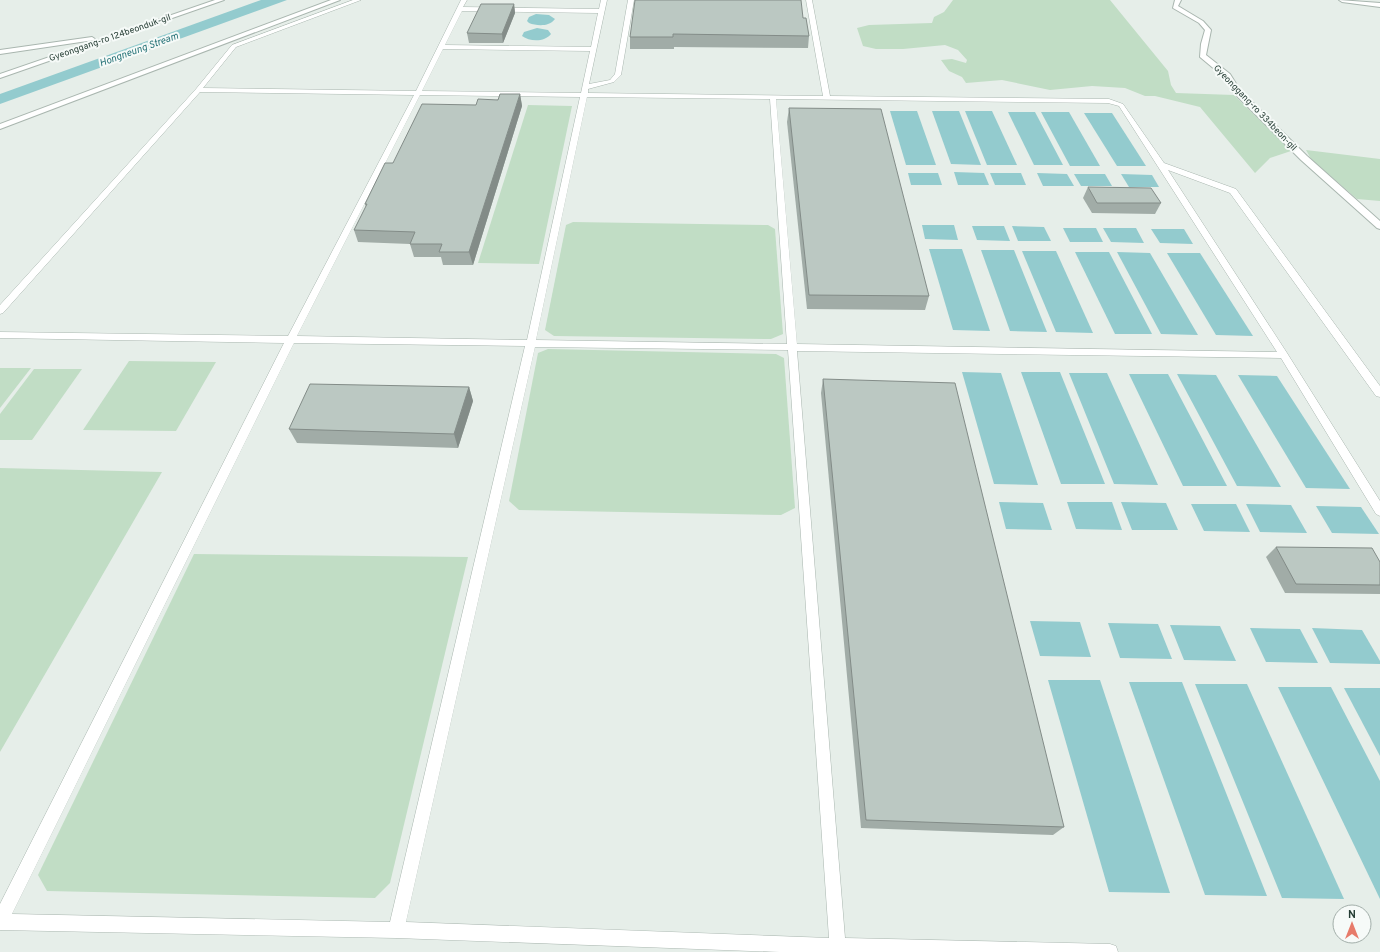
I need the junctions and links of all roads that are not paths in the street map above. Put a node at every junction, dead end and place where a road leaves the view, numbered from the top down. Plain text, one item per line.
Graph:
1 (221, 0) edge
2 (337, 0) edge
3 (358, 0) edge
4 (464, 0) edge
5 (604, 0) edge
6 (631, 0) edge
7 (809, 0) edge
8 (1178, 0) edge
9 (1342, 0) edge
10 (1380, 5) edge
11 (459, 9) junction
12 (602, 11) junction
13 (119, 35) junction
14 (440, 47) junction
15 (593, 49) junction
16 (0, 52) edge
17 (0, 76) edge
18 (198, 90) junction
19 (586, 91) junction
20 (418, 93) junction
21 (773, 98) junction
22 (827, 99) junction
23 (0, 127) edge
24 (1161, 165) junction
25 (1380, 226) edge
26 (0, 311) edge
27 (0, 335) edge
28 (291, 339) junction
29 (531, 342) junction
30 (792, 346) junction
31 (1284, 355) junction
32 (1380, 393) edge
33 (1380, 511) edge
34 (0, 921) edge
35 (396, 930) junction
36 (838, 946) junction
37 (1110, 952) edge

1 - 13 street, Gyeonggang-ro 124beonduk-gil
2 - 23 street
3 - 18 lane
4 - 11 lane
5 - 12 lane
6 - 19 lane
7 - 22 lane
8 - 25 street, Gyeonggang-ro 334beon-gil
9 - 10 street
11 - 12 lane
11 - 14 lane
12 - 15 lane
13 - 16 street
13 - 17 street, Gyeonggang-ro 124beonduk-gil
14 - 15 lane
14 - 20 lane
15 - 19 lane
18 - 20 lane
18 - 26 lane
19 - 20 lane
19 - 21 lane
19 - 29 lane
20 - 28 lane
21 - 22 lane
21 - 30 lane
22 - 24 lane
24 - 31 lane
24 - 32 lane
27 - 28 lane
28 - 29 lane
28 - 34 lane
29 - 30 lane
29 - 35 lane
30 - 31 lane
30 - 36 lane
31 - 33 lane
34 - 35 lane
35 - 36 lane
36 - 37 lane

